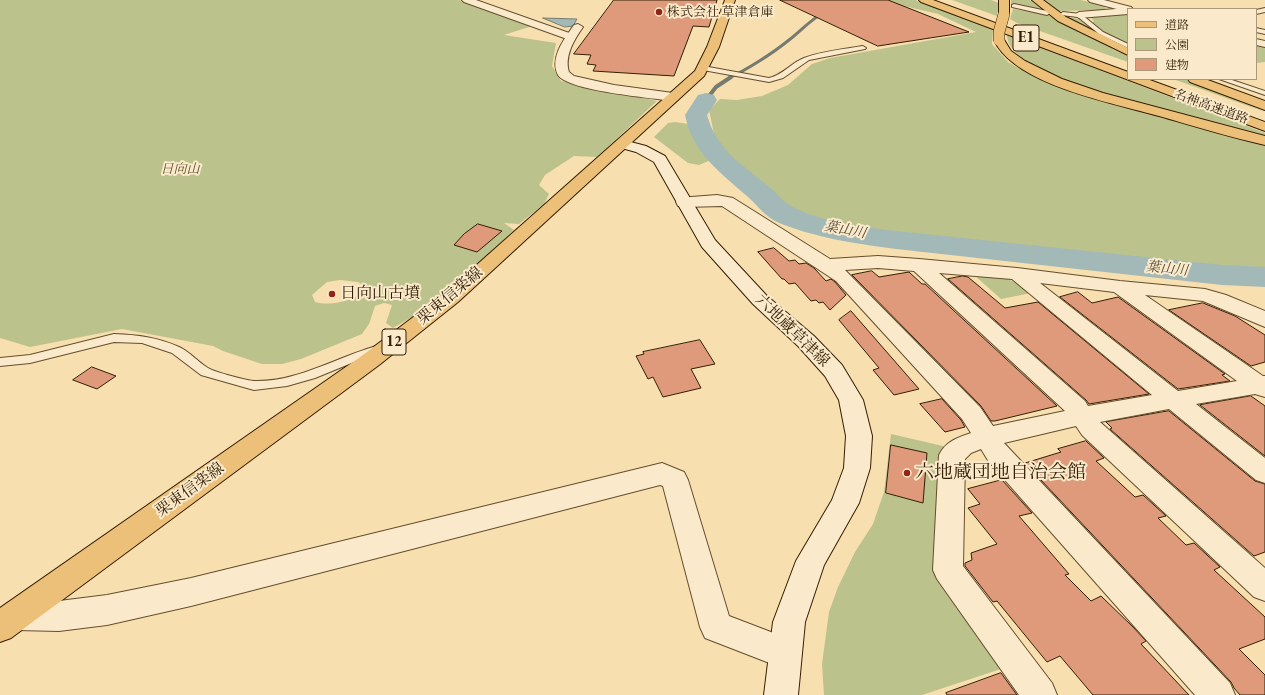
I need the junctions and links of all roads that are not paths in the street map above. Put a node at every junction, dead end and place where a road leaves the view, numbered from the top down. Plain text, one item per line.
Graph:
1 (467, 0) edge
2 (730, 0) edge
3 (924, 0) edge
4 (942, 0) edge
5 (1004, 0) edge
6 (1037, 0) edge
7 (1093, 0) edge
8 (1014, 6) dead end
9 (1127, 10) edge
10 (1127, 10) edge
11 (1047, 13) dead end
12 (1063, 14) dead end
13 (1079, 15) junction
14 (1127, 46) edge
15 (863, 48) dead end
16 (1127, 52) edge
17 (703, 68) junction
18 (1127, 68) edge
19 (1127, 76) edge
20 (1138, 80) edge
21 (1162, 80) edge
22 (1197, 80) edge
23 (1225, 80) edge
24 (1265, 93) edge
25 (673, 97) junction
26 (1265, 106) edge
27 (1265, 117) edge
28 (1265, 127) edge
29 (1265, 141) edge
30 (623, 144) junction
31 (684, 202) junction
32 (826, 265) junction
33 (919, 265) junction
34 (1017, 274) junction
35 (1120, 287) junction
36 (1265, 320) edge
37 (389, 346) junction
38 (0, 362) edge
39 (1263, 386) edge
40 (1173, 400) junction
41 (1082, 416) junction
42 (987, 437) junction
43 (1265, 473) edge
44 (1265, 587) edge
45 (9, 621) edge
46 (786, 653) junction
47 (781, 695) edge
48 (1040, 695) edge
49 (1218, 695) edge

1 - 25 street
2 - 17 main road, 栗東信楽線 / 12
3 - 19 main road, E1
4 - 18 main road, E1
5 - 29 main road, bridge
6 - 16 main road
7 - 9 street
8 - 11 lane
10 - 13 street
12 - 13 lane
13 - 14 lane
15 - 17 lane
17 - 25 main road, 栗東信楽線 / 12
20 - 28 main road, 名神高速道路
21 - 27 main road, 名神高速道路
22 - 26 main road
23 - 24 lane
25 - 30 main road, 栗東信楽線 / 12
30 - 31 street, 六地蔵草津線
30 - 37 main road, 栗東信楽線 / 12
31 - 32 street
31 - 46 street, 六地蔵草津線
32 - 33 street
32 - 42 street
33 - 34 street
33 - 41 street
34 - 35 street
34 - 40 street
35 - 36 street
35 - 39 street
37 - 38 lane
37 - 45 main road, 栗東信楽線 / 12
39 - 40 street
40 - 41 street
40 - 43 street
41 - 42 street
41 - 44 street
42 - 48 street
42 - 49 street
45 - 46 street
46 - 47 street, 六地蔵草津線

